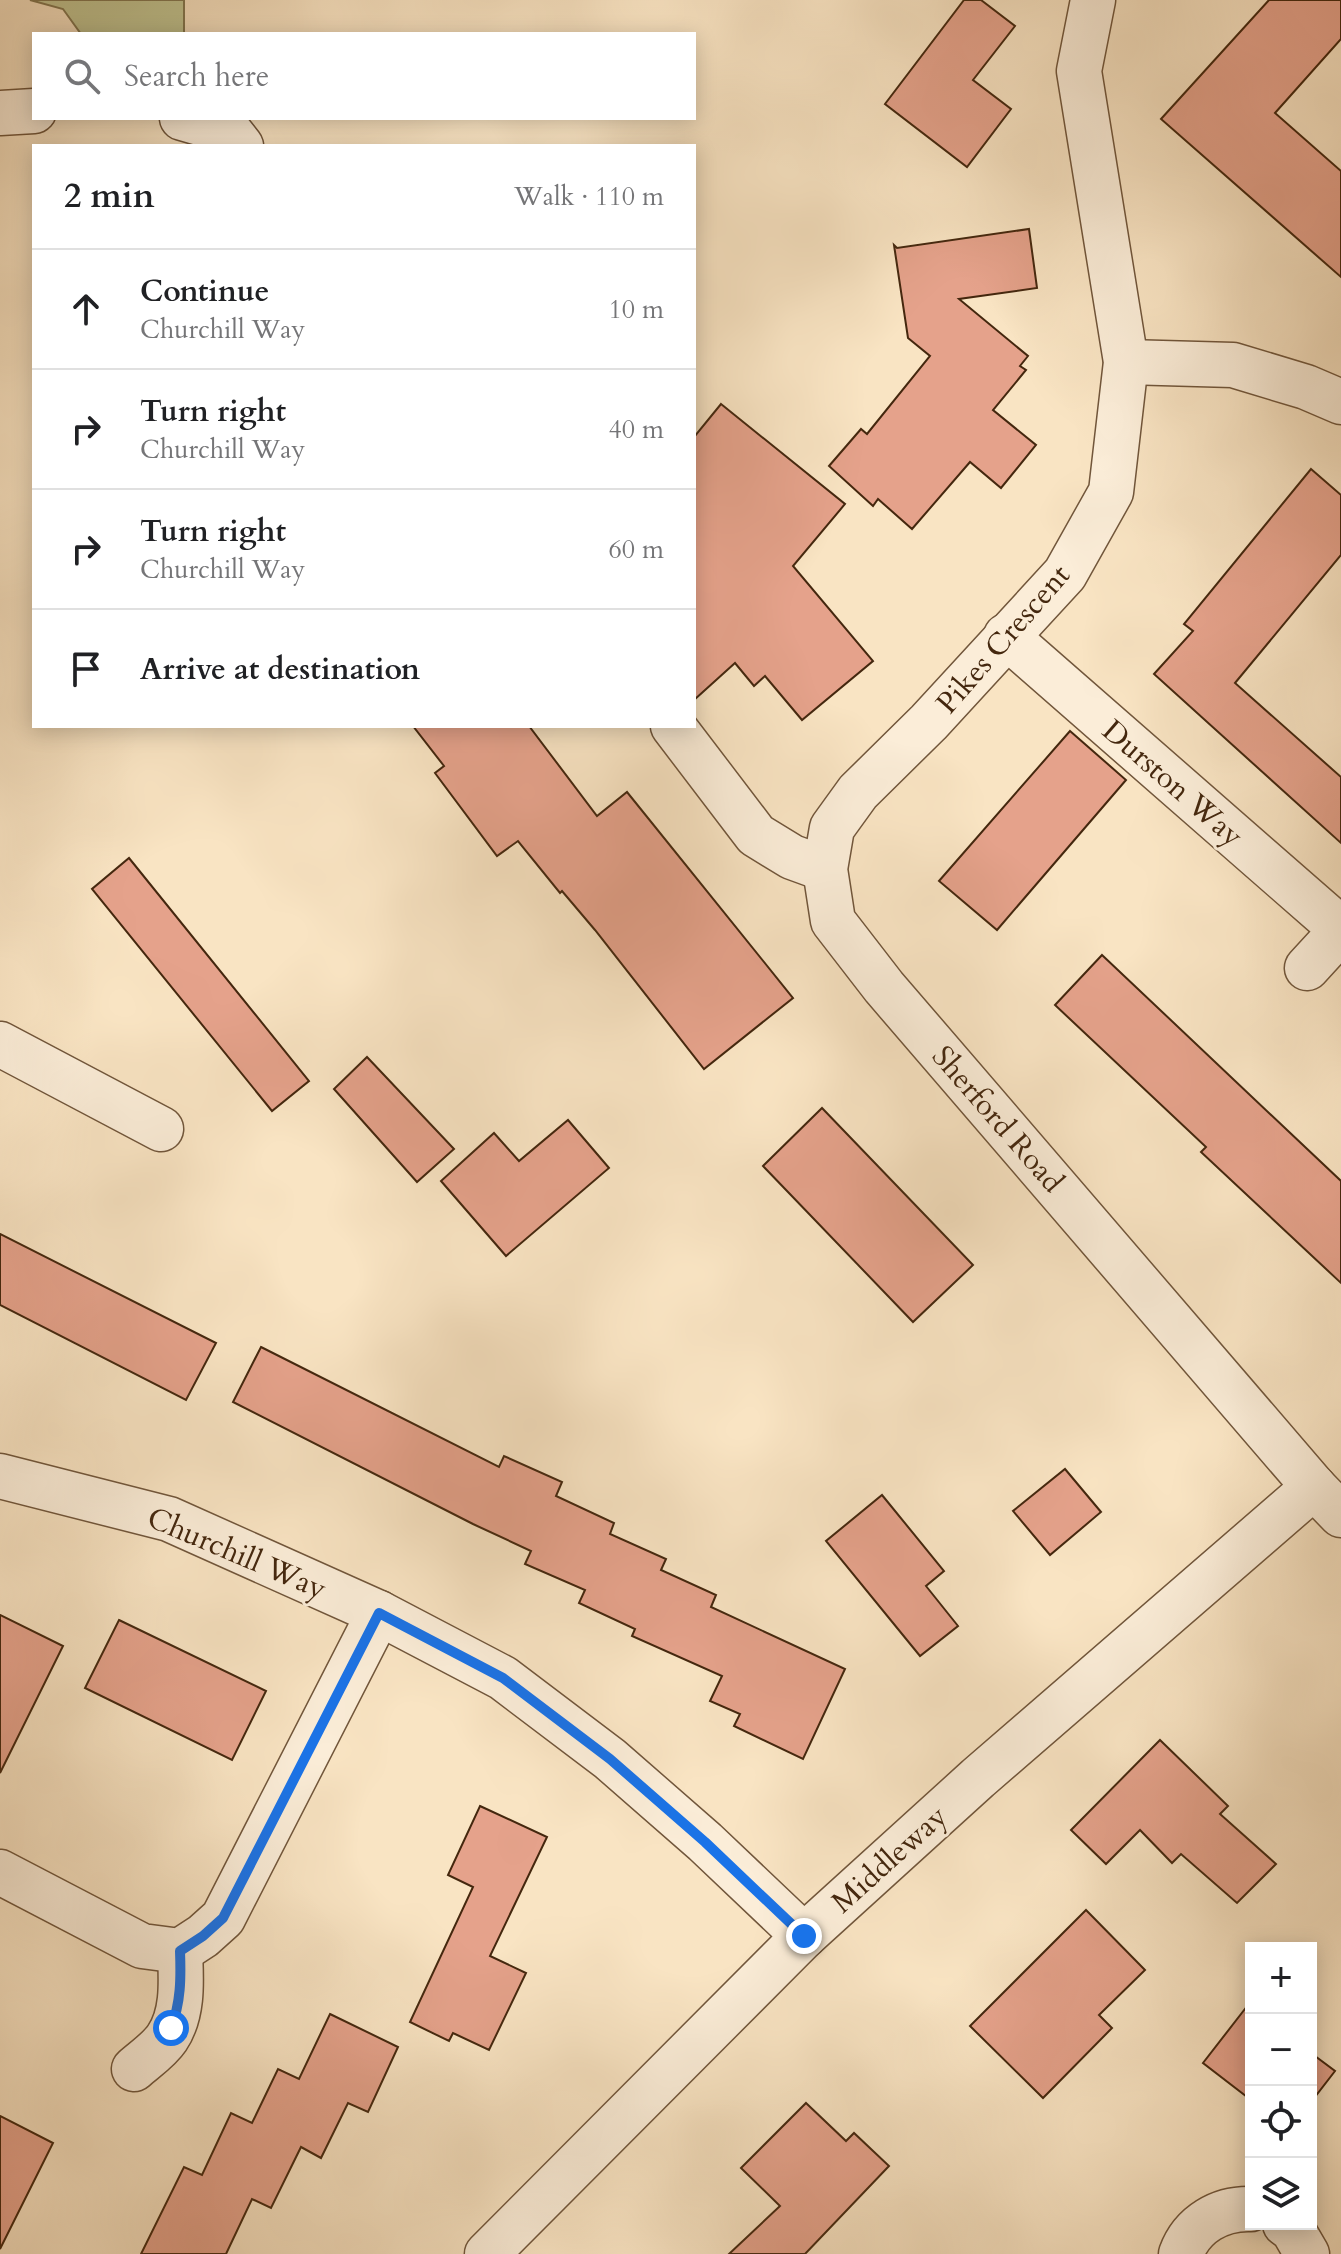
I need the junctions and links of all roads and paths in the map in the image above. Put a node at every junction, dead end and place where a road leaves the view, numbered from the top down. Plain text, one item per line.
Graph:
1 (1093, 0) edge
2 (32, 111) edge
3 (0, 113) edge
4 (189, 120) edge
5 (239, 144) edge
6 (1126, 362) junction
7 (1341, 402) edge
8 (1006, 636) junction
9 (675, 728) edge
10 (825, 869) junction
11 (1341, 930) edge
12 (1307, 968) dead end
13 (0, 1044) edge
14 (161, 1129) dead end
15 (0, 1476) edge
16 (1327, 1501) edge
17 (379, 1613) junction
18 (0, 1872) edge
19 (804, 1936) junction
20 (180, 1951) junction
21 (134, 2069) dead end
22 (1245, 2209) edge
23 (1293, 2230) edge
24 (487, 2254) edge
25 (1181, 2254) edge
26 (1307, 2254) edge

1 - 6 street, Pikes Crescent
2 - 3 street
4 - 5 street
6 - 7 street
6 - 8 street, Pikes Crescent
8 - 10 street, Pikes Crescent
8 - 11 street, Durston Way
9 - 10 street
10 - 16 street, Sherford Road
11 - 12 street, Durston Way
13 - 14 street
15 - 17 street, Churchill Way
16 - 19 street, Middleway
17 - 19 street, Churchill Way
17 - 20 street
18 - 20 street
19 - 24 street, Middleway
20 - 21 street
22 - 25 street
23 - 26 street

